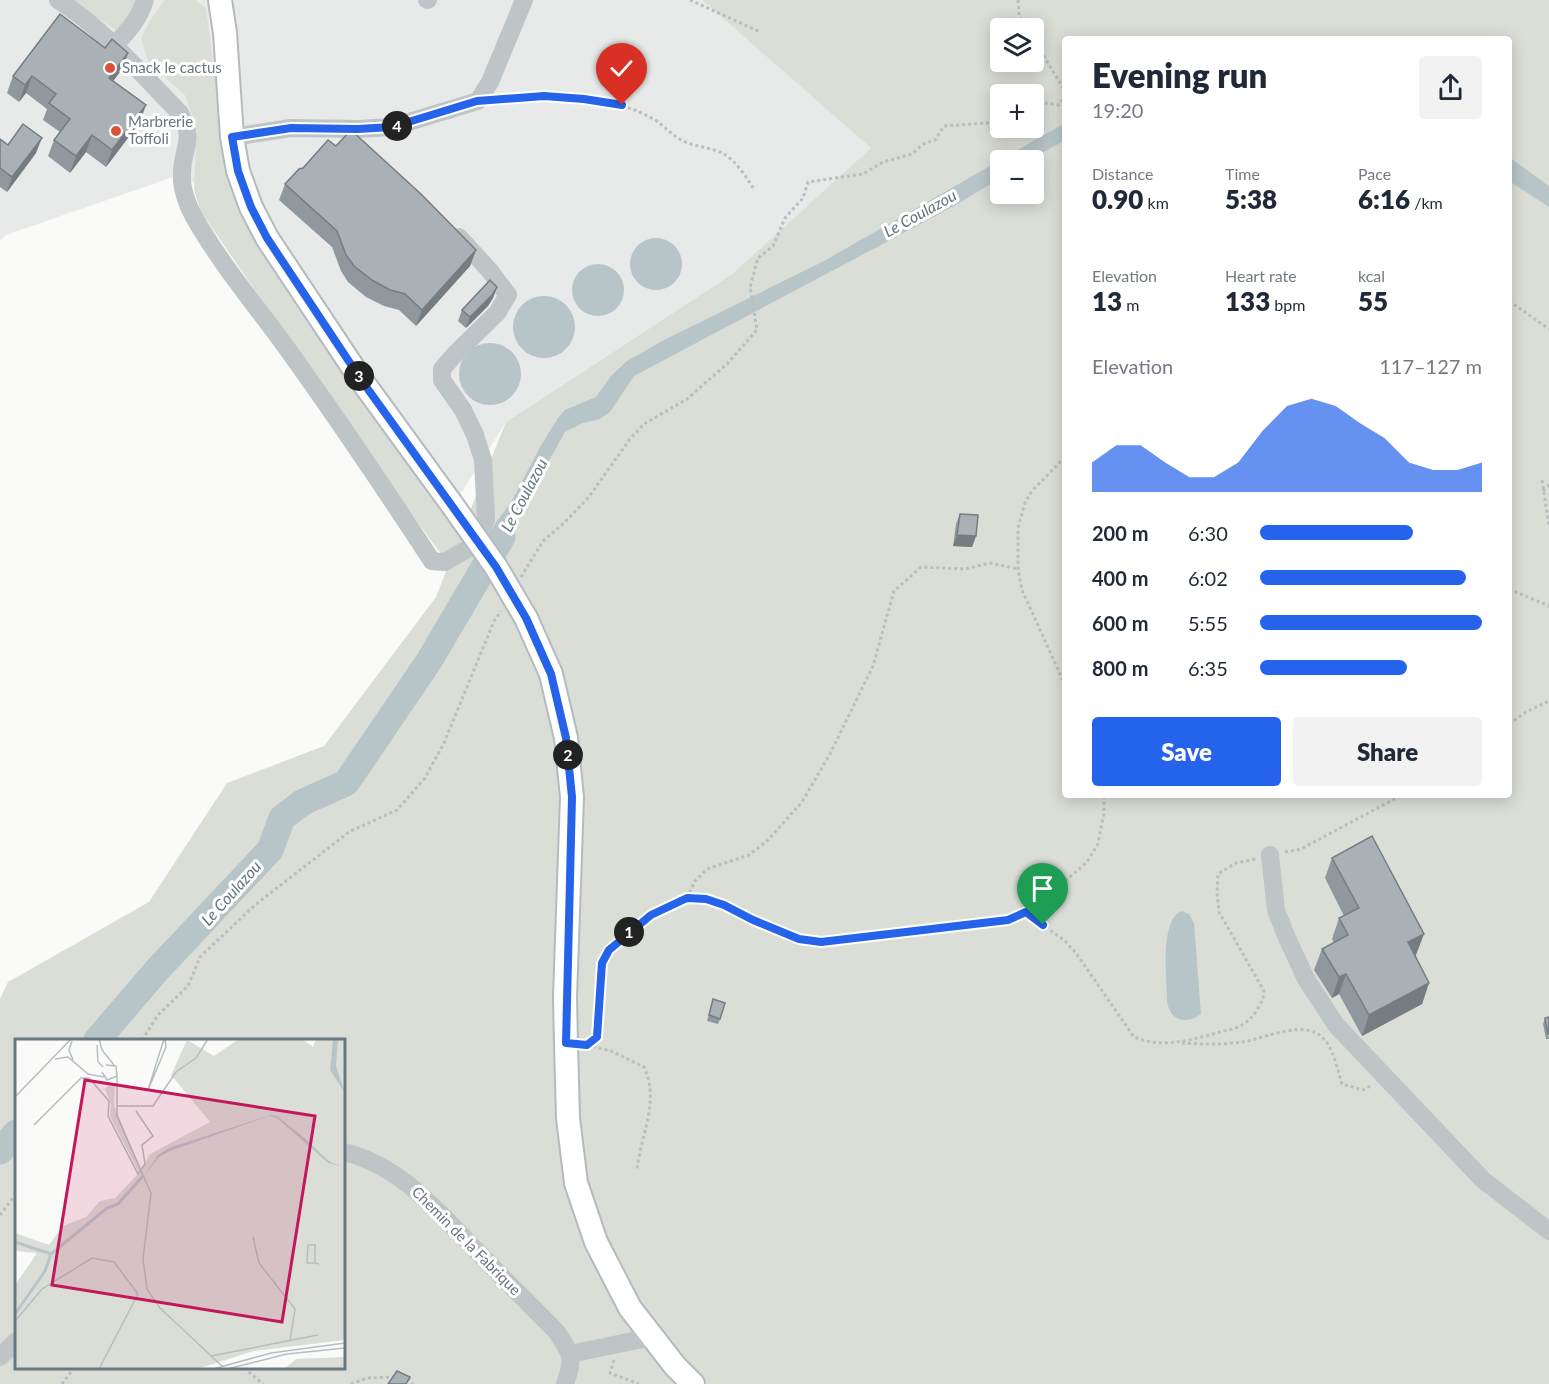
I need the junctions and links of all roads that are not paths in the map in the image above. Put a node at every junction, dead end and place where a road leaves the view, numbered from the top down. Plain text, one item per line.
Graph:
1 (58, 0) edge
2 (145, 0) edge
3 (524, 0) edge
4 (220, 3) edge
5 (113, 47) junction
6 (232, 137) junction
7 (445, 223) edge
8 (1270, 855) road end
9 (345, 1152) edge
10 (1549, 1231) edge
11 (652, 1337) junction
12 (15, 1342) edge
13 (570, 1354) junction
14 (0, 1357) edge
15 (565, 1384) edge
16 (693, 1384) edge

1 - 5 street
2 - 5 street
3 - 6 street
4 - 6 main road
5 - 7 street
6 - 11 main road, bridge
8 - 10 street
9 - 13 street, Chemin de la Fabrique
11 - 13 street
11 - 16 main road
12 - 14 street
13 - 15 street

